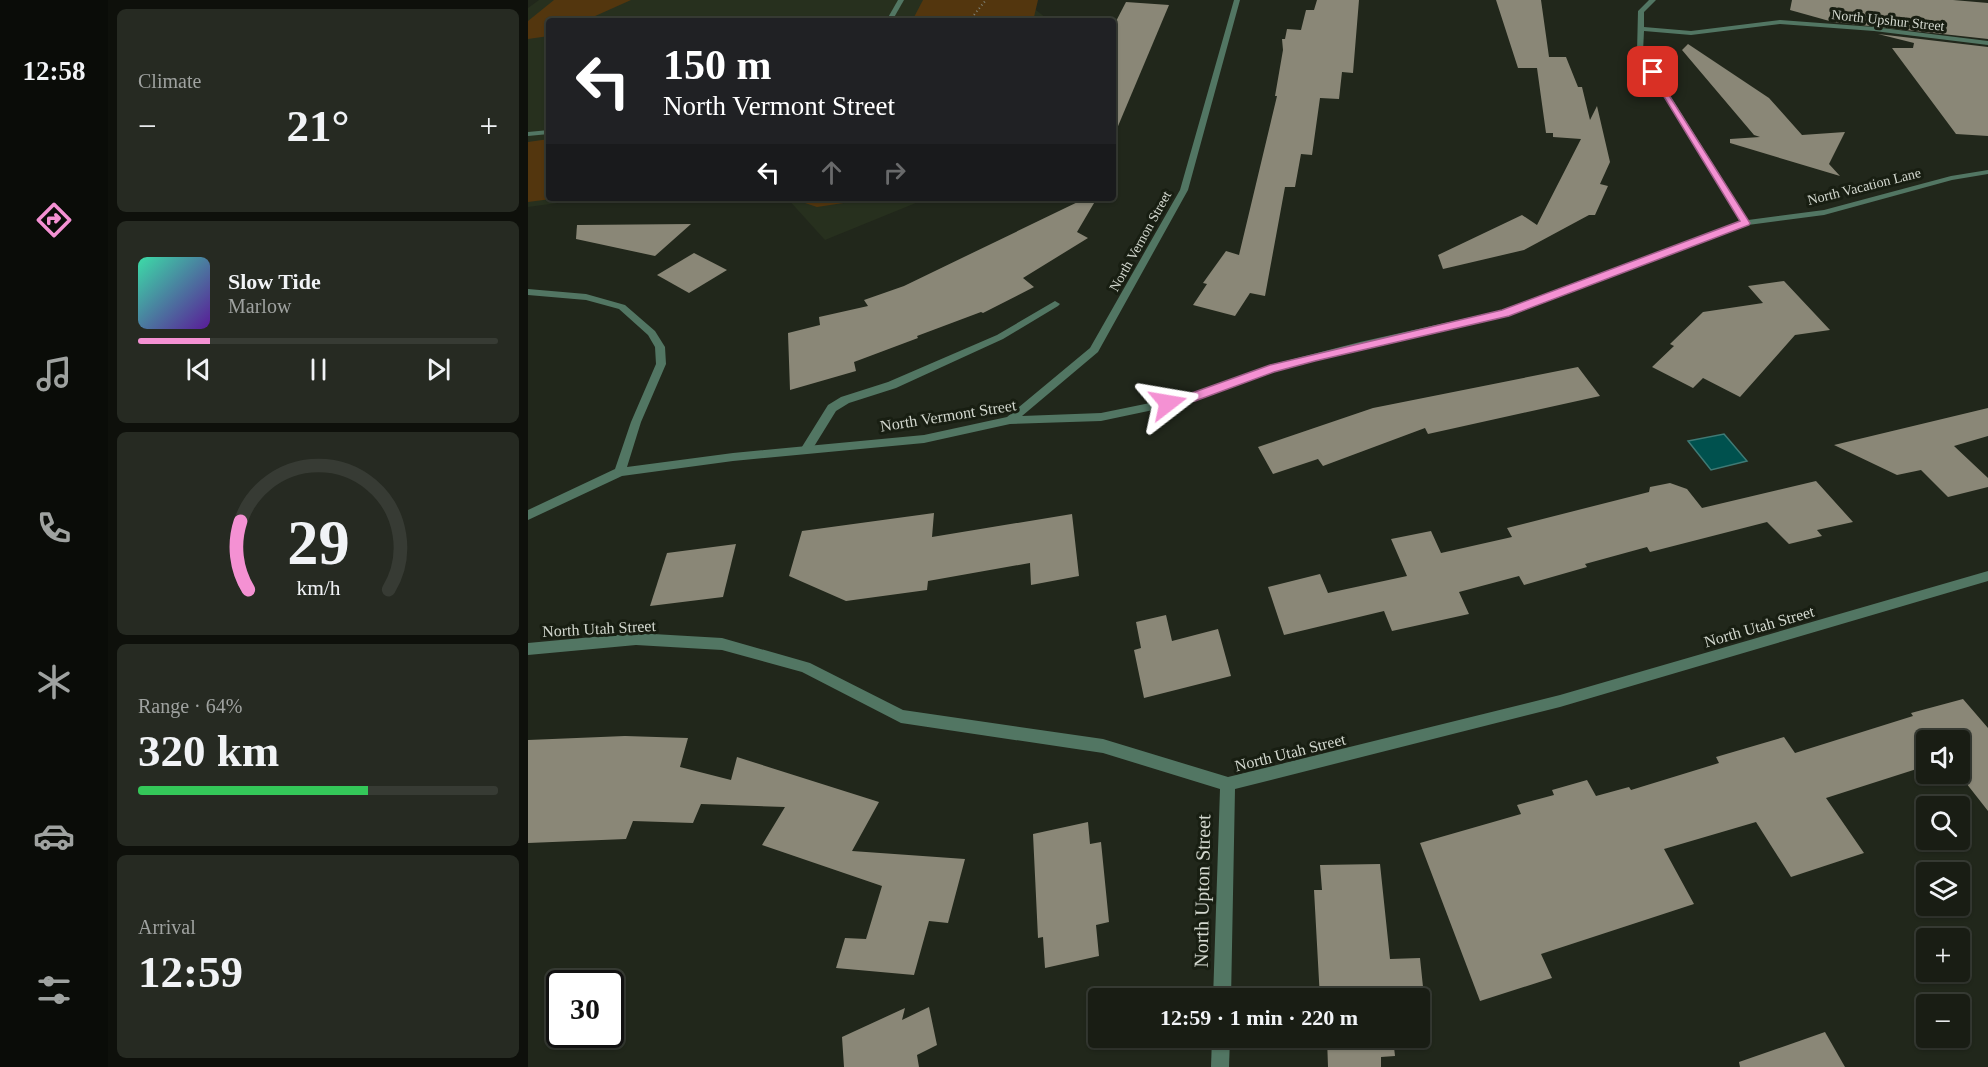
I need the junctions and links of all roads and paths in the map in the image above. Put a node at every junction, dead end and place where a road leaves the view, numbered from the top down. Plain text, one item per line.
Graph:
1 (901, 0) edge
2 (986, 0) edge
3 (1237, 0) edge
4 (1653, 0) edge
5 (892, 18) edge
6 (971, 18) edge
7 (1642, 29) junction
8 (1988, 43) edge
9 (546, 132) edge
10 (528, 134) edge
11 (1988, 172) edge
12 (1746, 223) junction
13 (528, 292) edge
14 (1055, 304) dead end
15 (1010, 420) junction
16 (806, 450) junction
17 (620, 472) junction
18 (528, 516) edge
19 (1988, 576) edge
20 (528, 649) edge
21 (1228, 784) junction
22 (1222, 988) edge
23 (1221, 1048) edge
24 (1220, 1067) edge

1 - 5 street
2 - 6 path
3 - 15 street, North Vernon Street
4 - 7 street
7 - 8 street, North Upshur Street
7 - 12 street
9 - 10 street
11 - 12 street, North Vacation Lane
12 - 15 street, North Vermont Street
13 - 17 street
14 - 16 street
15 - 16 street, North Vermont Street
16 - 17 street, North Vermont Street
17 - 18 street, North Vermont Street
19 - 21 street, North Utah Street
20 - 21 street, North Utah Street
21 - 22 street, North Upton Street
23 - 24 street

